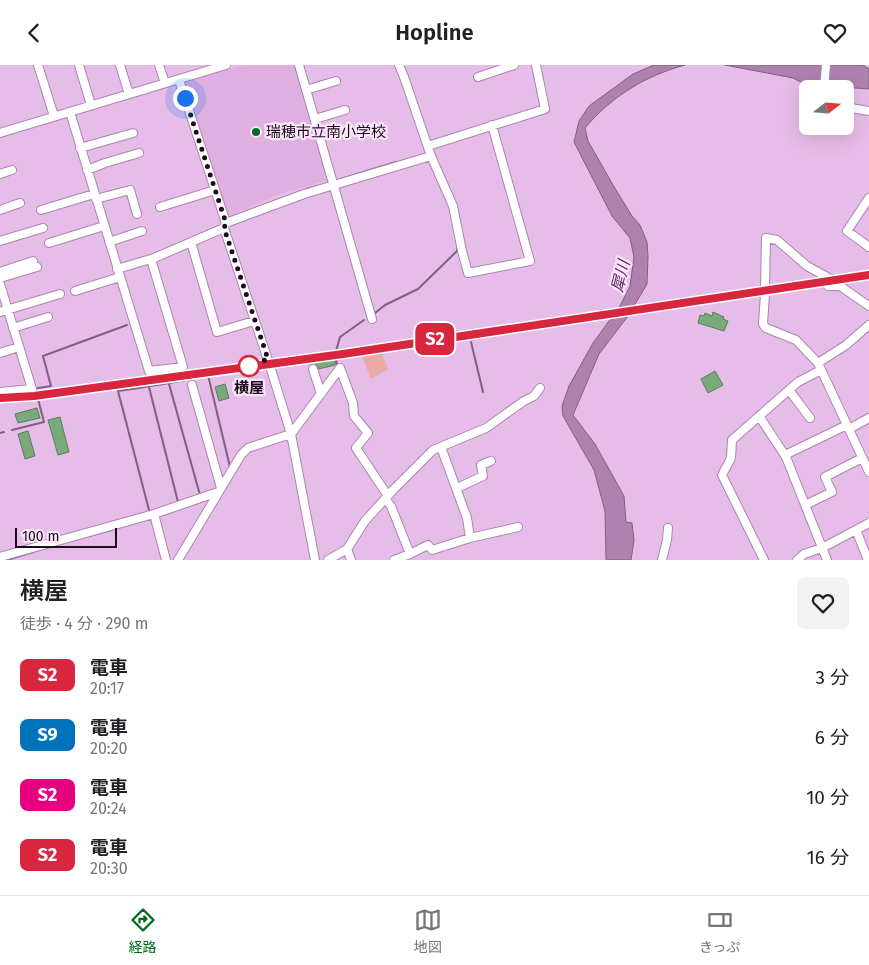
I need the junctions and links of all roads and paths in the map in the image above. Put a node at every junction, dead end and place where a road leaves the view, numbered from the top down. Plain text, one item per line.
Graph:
1 (38, 65) edge
2 (79, 65) edge
3 (120, 65) edge
4 (159, 65) edge
5 (226, 65) edge
6 (299, 65) edge
7 (398, 65) edge
8 (514, 65) edge
9 (536, 65) edge
10 (826, 65) edge
11 (478, 77) dead end
12 (179, 79) junction
13 (825, 80) edge
14 (336, 81) dead end
15 (165, 83) junction
16 (306, 90) junction
17 (129, 94) junction
18 (91, 105) junction
19 (854, 108) edge
20 (345, 110) dead end
21 (869, 111) edge
22 (70, 112) junction
23 (54, 116) junction
24 (315, 119) junction
25 (492, 125) junction
26 (0, 133) edge
27 (133, 133) dead end
28 (428, 146) junction
29 (80, 148) junction
30 (139, 153) dead end
31 (431, 156) junction
32 (12, 170) dead end
33 (87, 170) junction
34 (0, 174) edge
35 (333, 184) junction
36 (215, 190) junction
37 (95, 196) junction
38 (869, 198) edge
39 (20, 203) dead end
40 (160, 207) dead end
41 (0, 209) edge
42 (41, 210) dead end
43 (137, 214) dead end
44 (104, 225) junction
45 (225, 225) junction
46 (43, 228) dead end
47 (142, 231) dead end
48 (0, 241) edge
49 (109, 242) junction
50 (191, 242) junction
51 (49, 243) dead end
52 (869, 247) edge
53 (151, 259) junction
54 (0, 271) edge
55 (118, 273) junction
56 (827, 277) dead end
57 (0, 278) edge
58 (0, 284) edge
59 (828, 286) dead end
60 (75, 291) dead end
61 (60, 294) dead end
62 (869, 306) edge
63 (4, 310) edge
64 (372, 319) dead end
65 (48, 320) dead end
66 (254, 321) junction
67 (869, 325) edge
68 (14, 331) junction
69 (19, 347) junction
70 (0, 353) edge
71 (819, 367) junction
72 (313, 369) dead end
73 (192, 385) dead end
74 (540, 388) dead end
75 (789, 390) junction
76 (0, 392) edge
77 (321, 394) junction
78 (759, 416) junction
79 (810, 418) dead end
80 (869, 419) edge
81 (848, 427) junction
82 (291, 434) junction
83 (441, 447) junction
84 (785, 455) junction
85 (862, 458) junction
86 (491, 461) dead end
87 (868, 469) edge
88 (457, 488) junction
89 (220, 490) junction
90 (386, 498) junction
91 (805, 505) junction
92 (154, 514) junction
93 (869, 523) edge
94 (518, 527) dead end
95 (668, 528) dead end
96 (856, 530) junction
97 (470, 538) junction
98 (822, 548) junction
99 (347, 549) junction
100 (410, 553) junction
101 (0, 557) edge
102 (166, 560) edge
103 (178, 560) edge
104 (316, 560) edge
105 (328, 560) edge
106 (351, 560) edge
107 (394, 560) edge
108 (662, 560) edge
109 (764, 560) edge
110 (797, 560) edge
111 (827, 560) edge
112 (868, 560) edge

1 - 23 street
2 - 18 street
3 - 17 street
4 - 15 street
5 - 12 street
6 - 16 street
7 - 28 street
8 - 11 street
9 - 25 street
10 - 13 street
12 - 15 street
12 - 36 street
14 - 16 street
15 - 17 street
16 - 24 street
17 - 18 street
18 - 22 street
19 - 21 street
20 - 24 street
22 - 23 street
22 - 29 street
23 - 26 street
24 - 35 street
25 - 28 street
25 - 31 street
27 - 29 street
28 - 31 street
29 - 33 street
30 - 33 street
31 - 35 street
32 - 34 street
33 - 37 street
35 - 45 street
35 - 64 street
36 - 40 street
36 - 45 street
37 - 42 street
37 - 43 street
37 - 44 street
38 - 52 street
39 - 41 street
44 - 49 street
44 - 51 street
45 - 50 street
45 - 66 street
46 - 48 street
47 - 49 street
49 - 55 street
50 - 53 street
50 - 66 street
53 - 55 street
53 - 55 street
54 - 57 street
55 - 60 street
56 - 71 street
58 - 63 street
59 - 62 street
61 - 63 street
63 - 68 street
65 - 68 street
66 - 82 street
67 - 71 street
68 - 69 street
69 - 70 street
69 - 76 street
71 - 75 street
71 - 81 street
72 - 77 street
73 - 89 street
74 - 83 street
75 - 78 street
75 - 79 street
77 - 82 street
77 - 90 street
78 - 84 street
78 - 109 street
80 - 81 street
81 - 84 street
81 - 85 street
82 - 89 street
82 - 104 street
83 - 88 street
83 - 90 street
84 - 91 street
85 - 87 street
85 - 91 street
86 - 88 street
88 - 97 street
89 - 92 street
89 - 103 street
90 - 99 street
90 - 100 street
91 - 98 street
92 - 101 street
92 - 102 street
93 - 96 street
94 - 97 street
95 - 108 street
96 - 98 street
96 - 112 street
97 - 100 street
98 - 110 street
98 - 111 street
99 - 105 street
99 - 106 street
100 - 107 street

